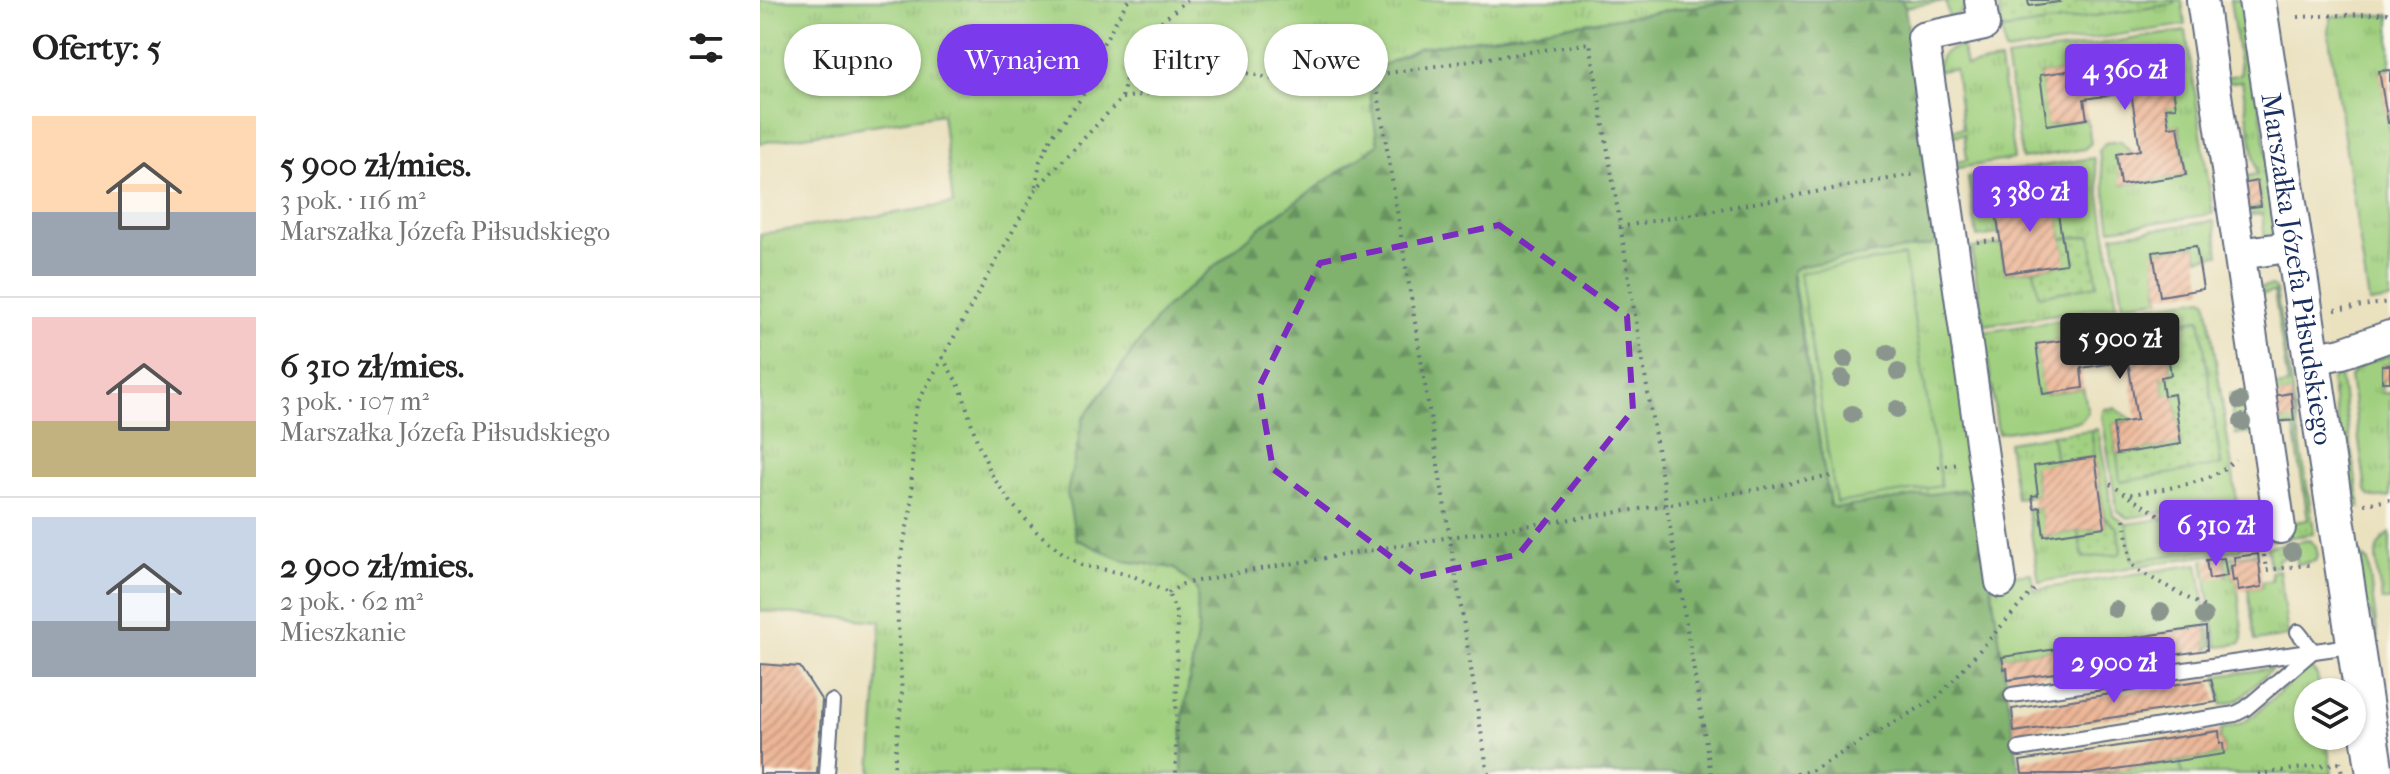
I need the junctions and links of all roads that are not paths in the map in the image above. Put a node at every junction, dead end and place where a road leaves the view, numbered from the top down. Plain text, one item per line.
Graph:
1 (1980, 0) edge
2 (2202, 0) edge
3 (2257, 0) edge
4 (2295, 246) junction
5 (2240, 254) junction
6 (2390, 336) edge
7 (2312, 359) junction
8 (2272, 536) road end
9 (2001, 582) dead end
10 (2298, 632) dead end
11 (2356, 645) junction
12 (2313, 651) junction
13 (2012, 695) dead end
14 (832, 702) dead end
15 (2019, 749) dead end
16 (827, 774) edge
17 (2375, 774) edge

1 - 9 street
2 - 5 street
3 - 4 street, Marszałka Józefa Piłsudskiego
4 - 5 street
4 - 7 street, Marszałka Józefa Piłsudskiego
5 - 8 street
6 - 7 street
7 - 11 street, Marszałka Józefa Piłsudskiego
10 - 12 lane
11 - 12 lane
11 - 17 street, Marszałka Józefa Piłsudskiego
12 - 13 lane
12 - 15 lane
14 - 16 lane

